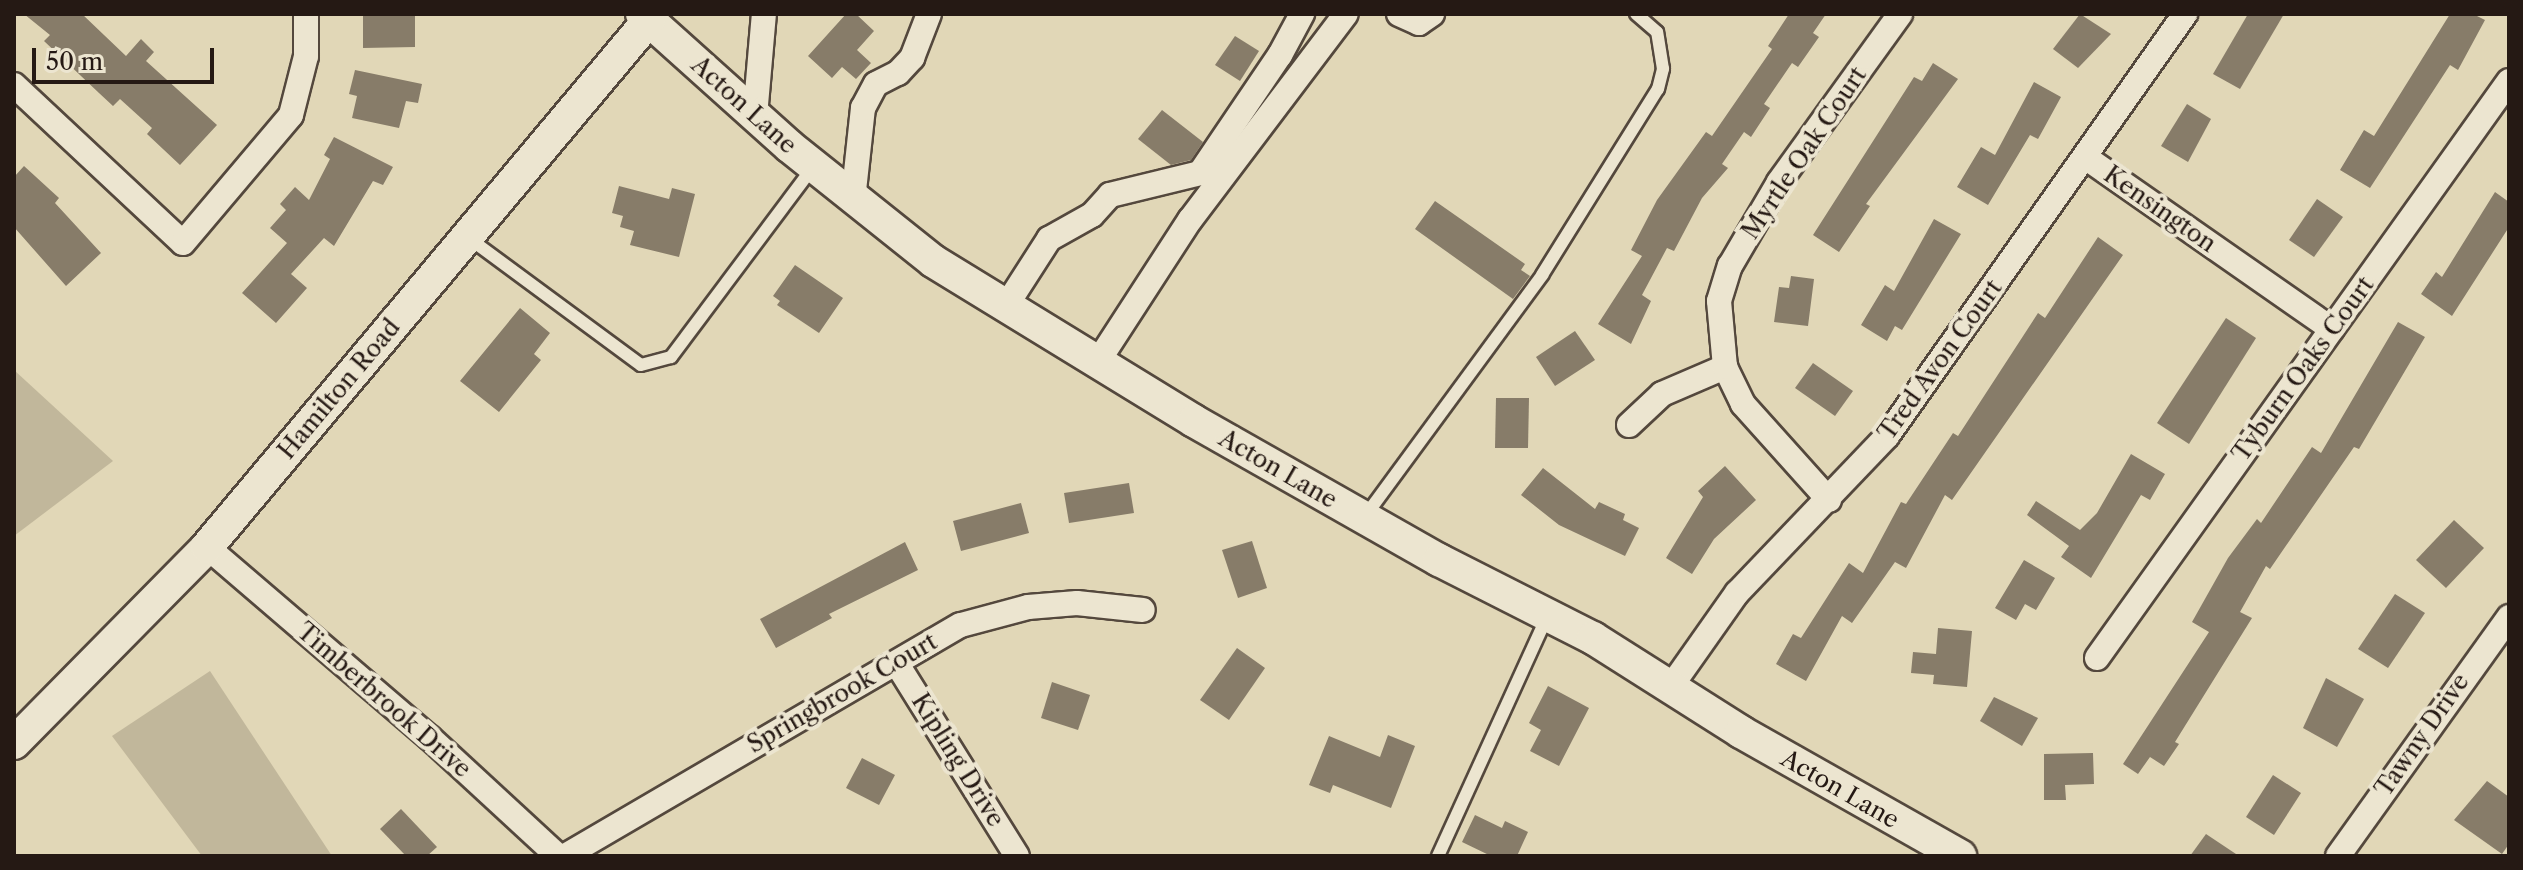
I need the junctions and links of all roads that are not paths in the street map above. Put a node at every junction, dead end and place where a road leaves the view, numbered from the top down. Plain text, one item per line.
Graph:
1 (306, 14) edge
2 (764, 14) edge
3 (929, 14) edge
4 (1302, 14) edge
5 (1346, 14) edge
6 (1399, 14) edge
7 (1432, 14) edge
8 (1636, 14) edge
9 (1900, 14) edge
10 (2185, 14) edge
11 (645, 17) edge
12 (2509, 81) edge
13 (14, 85) edge
14 (755, 116) junction
15 (2085, 157) junction
16 (813, 166) junction
17 (853, 200) junction
18 (467, 237) junction
19 (1006, 306) junction
20 (2332, 329) junction
21 (1097, 363) junction
22 (1725, 367) junction
23 (1629, 425) dead end
24 (1829, 500) junction
25 (1364, 518) junction
26 (207, 547) junction
27 (1143, 610) dead end
28 (1548, 615) junction
29 (2509, 617) edge
30 (2097, 658) dead end
31 (897, 664) junction
32 (1672, 685) junction
33 (14, 743) edge
34 (558, 856) edge
35 (565, 856) edge
36 (1017, 856) edge
37 (1438, 856) edge
38 (1960, 856) edge
39 (2338, 856) edge

1 - 13 street
2 - 14 street
3 - 17 street
4 - 19 street
5 - 21 street
6 - 7 street
8 - 25 lane
9 - 22 street, Myrtle Oak Court
10 - 15 street, Tred Avon Court
11 - 14 street, Acton Lane
11 - 18 street, Hamilton Road
12 - 20 street, Tyburn Oaks Court
14 - 16 street, Acton Lane
15 - 20 street, Kensington
15 - 24 street, Tred Avon Court
16 - 17 street, Acton Lane
16 - 18 lane
17 - 19 street, Acton Lane
18 - 26 street, Hamilton Road
19 - 21 street, Acton Lane
20 - 30 street, Tyburn Oaks Court
21 - 25 street, Acton Lane
22 - 23 street
22 - 24 street, Myrtle Oak Court
24 - 32 street, Tred Avon Court
25 - 28 street, Acton Lane
26 - 33 street, Hamilton Road
26 - 34 street, Timberbrook Drive
27 - 31 street, Springbrook Court
28 - 32 street, Acton Lane
28 - 37 lane
29 - 39 street, Tawny Drive
31 - 35 street, Springbrook Court
31 - 36 street, Kipling Drive
32 - 38 street, Acton Lane

